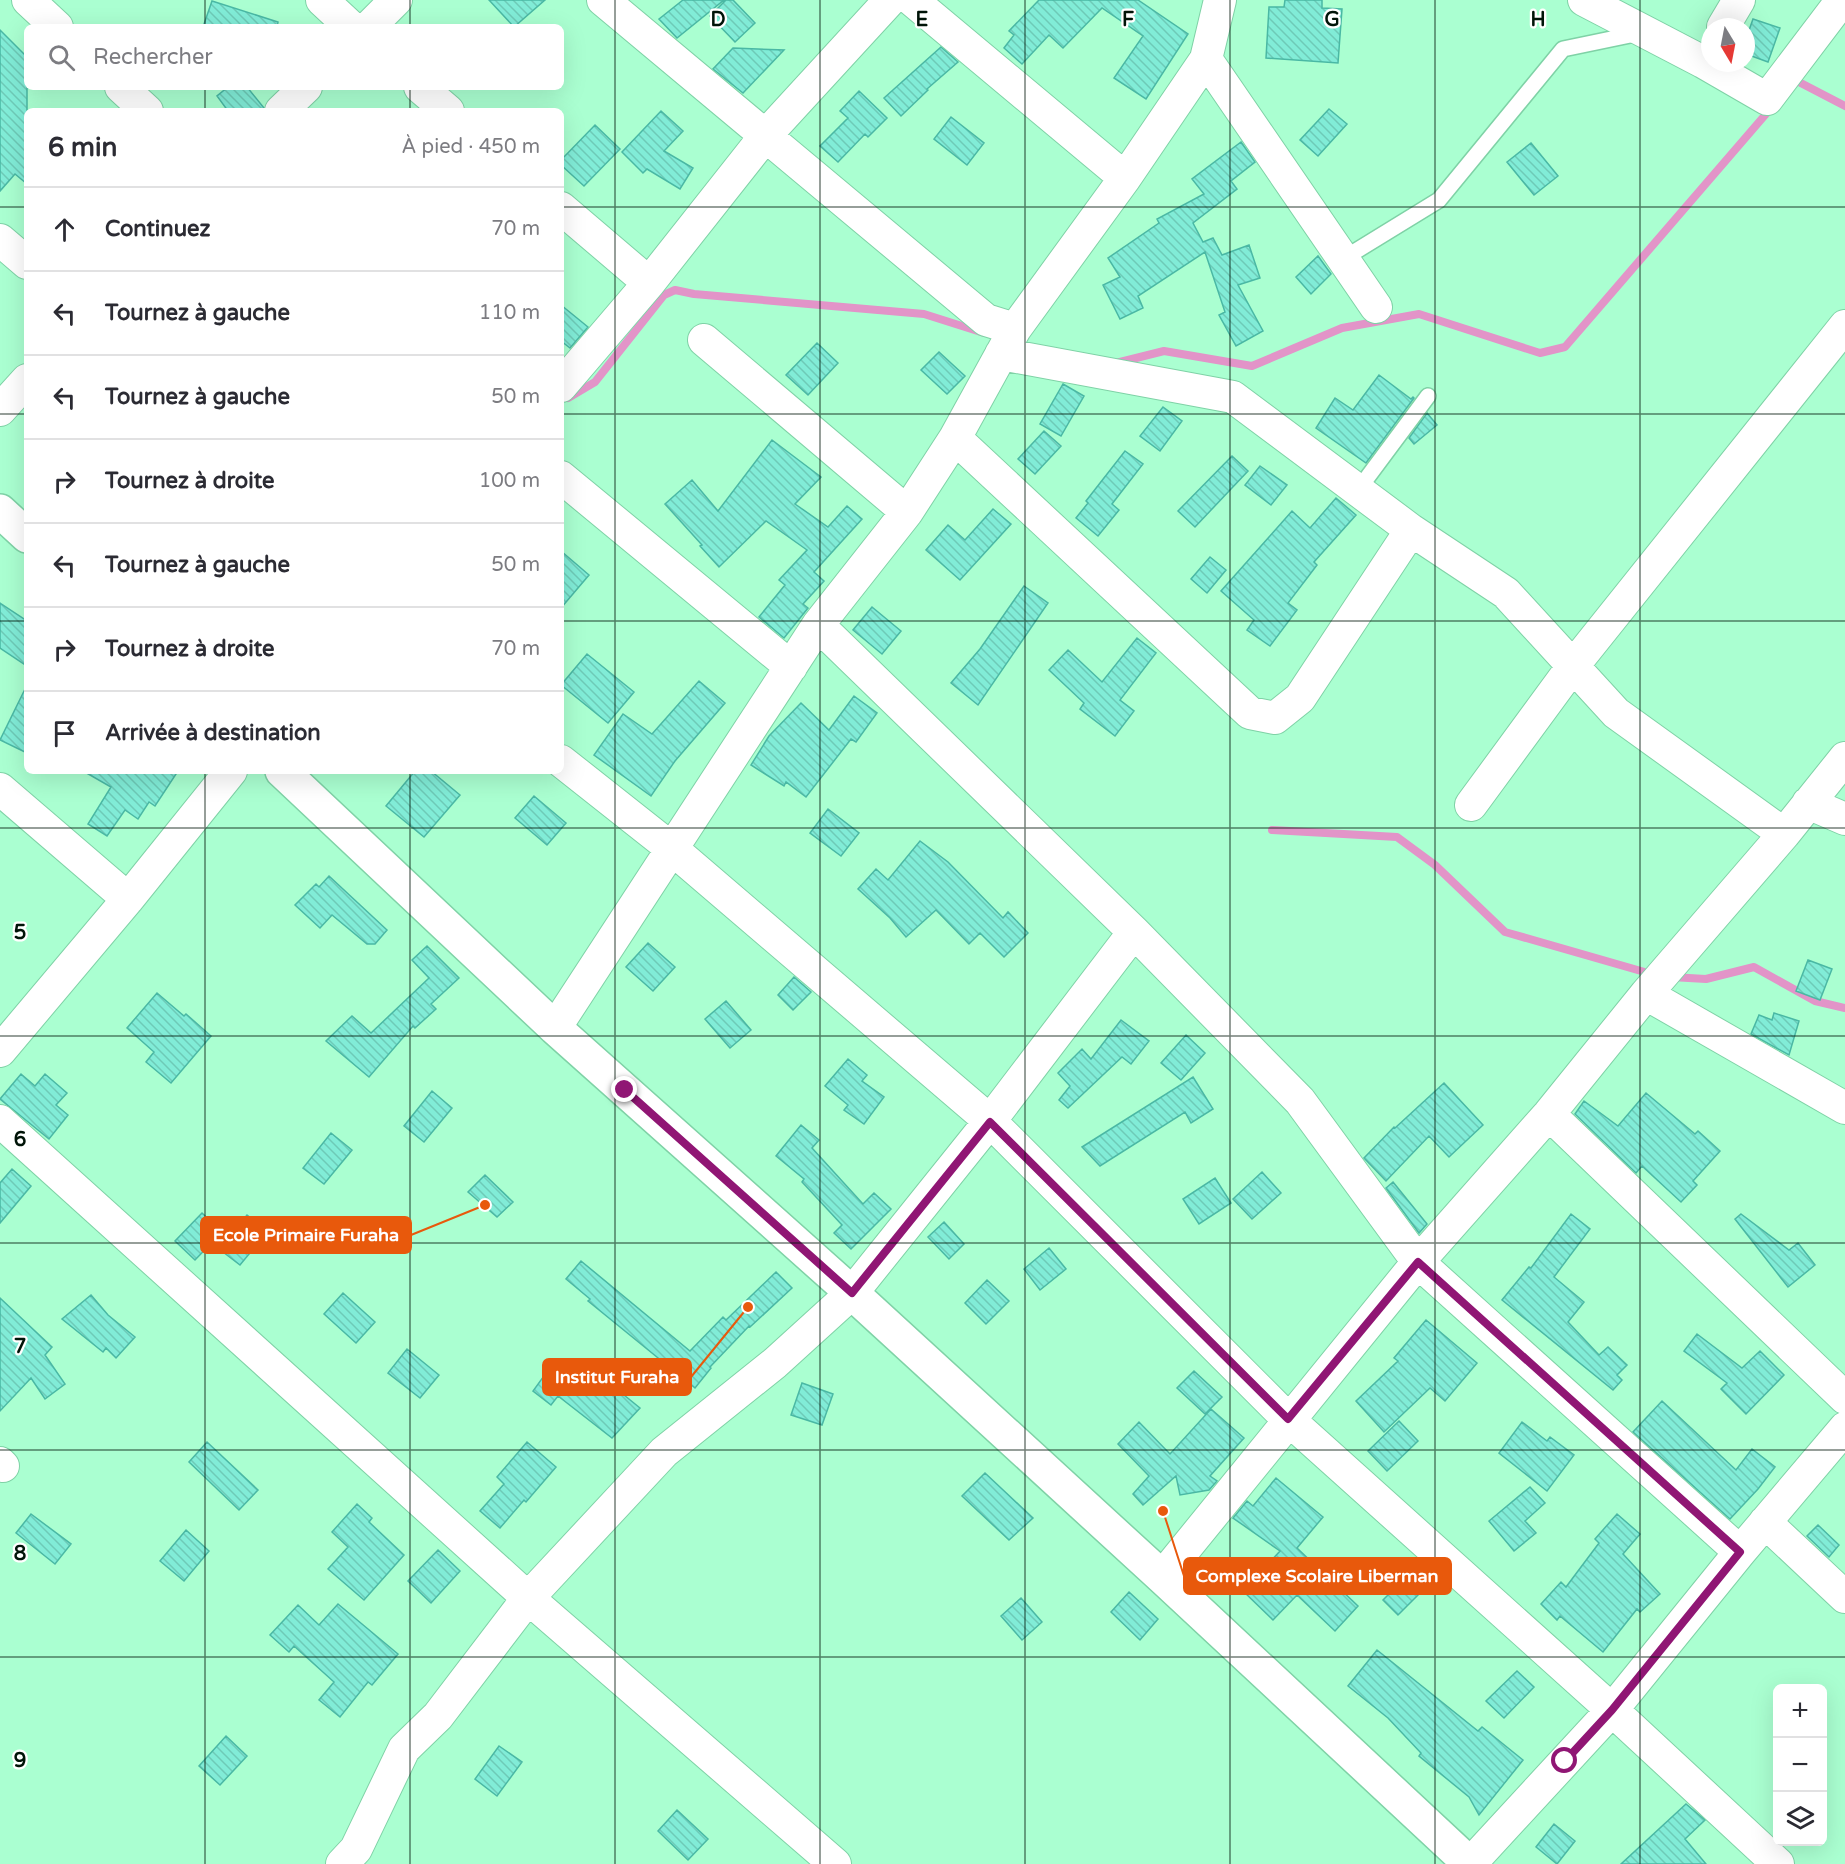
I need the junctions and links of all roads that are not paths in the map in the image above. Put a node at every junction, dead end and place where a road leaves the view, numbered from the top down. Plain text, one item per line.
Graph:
1 (28, 0) edge
2 (322, 0) edge
3 (396, 0) edge
4 (603, 0) edge
5 (890, 0) edge
6 (912, 0) edge
7 (1220, 0) edge
8 (1584, 0) edge
9 (1739, 0) edge
10 (1842, 0) edge
11 (1728, 18) edge
12 (54, 24) edge
13 (348, 24) edge
14 (372, 24) edge
15 (1646, 32) junction
16 (1701, 54) edge
17 (1206, 59) junction
18 (1729, 72) edge
19 (124, 90) edge
20 (303, 90) edge
21 (424, 90) edge
22 (144, 108) edge
23 (284, 108) edge
24 (444, 108) edge
25 (765, 135) junction
26 (1125, 178) junction
27 (564, 211) edge
28 (0, 240) edge
29 (1343, 259) junction
30 (24, 260) edge
31 (649, 283) junction
32 (1376, 307) dead end
33 (1845, 326) edge
34 (704, 340) dead end
35 (1008, 342) junction
36 (564, 382) edge
37 (24, 383) edge
38 (1428, 396) dead end
39 (0, 410) edge
40 (955, 438) junction
41 (564, 479) edge
42 (1358, 490) junction
43 (0, 511) edge
44 (907, 512) junction
45 (1411, 530) junction
46 (24, 533) edge
47 (818, 626) junction
48 (1573, 666) junction
49 (790, 667) junction
50 (1845, 758) edge
51 (564, 763) edge
52 (229, 774) edge
53 (285, 774) edge
54 (0, 789) edge
55 (1808, 803) junction
56 (1471, 805) dead end
57 (1845, 819) edge
58 (1784, 834) junction
59 (671, 848) junction
60 (128, 899) junction
61 (1134, 932) junction
62 (1646, 994) junction
63 (555, 1028) junction
64 (0, 1051) edge
65 (1845, 1108) edge
66 (1548, 1114) junction
67 (0, 1121) edge
68 (990, 1122) junction
69 (1418, 1262) junction
70 (852, 1293) junction
71 (1845, 1398) edge
72 (1288, 1419) junction
73 (1845, 1428) edge
74 (1765, 1522) junction
75 (1740, 1552) junction
76 (1162, 1577) junction
77 (1845, 1597) edge
78 (528, 1598) junction
79 (1612, 1710) junction
80 (342, 1864) edge
81 (835, 1864) edge
82 (1470, 1864) edge
83 (1778, 1864) edge

1 - 12 street
2 - 13 street
3 - 14 street
4 - 25 street
5 - 25 street
6 - 26 street
7 - 17 street
8 - 15 street
9 - 11 street
10 - 18 street
15 - 16 street
15 - 29 lane
17 - 26 street
17 - 29 street
19 - 22 street
20 - 23 street
21 - 24 street
25 - 31 street
25 - 35 street
26 - 35 street
27 - 31 street
28 - 30 street
29 - 32 street
31 - 36 street
33 - 48 street
34 - 44 street
35 - 40 street
35 - 42 street
37 - 39 street
38 - 42 lane
40 - 44 street
40 - 45 street
41 - 49 street
42 - 45 street
43 - 46 street
44 - 47 street
45 - 48 street
47 - 49 street
47 - 61 street
48 - 56 street
48 - 58 street
49 - 59 street
50 - 55 street
51 - 59 street
52 - 60 street
53 - 63 street
54 - 60 street
55 - 57 street
55 - 58 street
58 - 62 street
59 - 63 street
59 - 68 street
60 - 64 street
61 - 68 street
61 - 69 street
62 - 65 street
62 - 66 street
63 - 70 street
66 - 69 street
66 - 71 street
67 - 78 street
68 - 70 street
68 - 72 street
69 - 72 street
69 - 75 street
70 - 76 street
70 - 78 street
72 - 76 street
72 - 79 street
73 - 74 street
74 - 75 street
74 - 77 street
75 - 79 street
76 - 82 street
78 - 80 street
78 - 81 street
79 - 82 street
79 - 83 street

